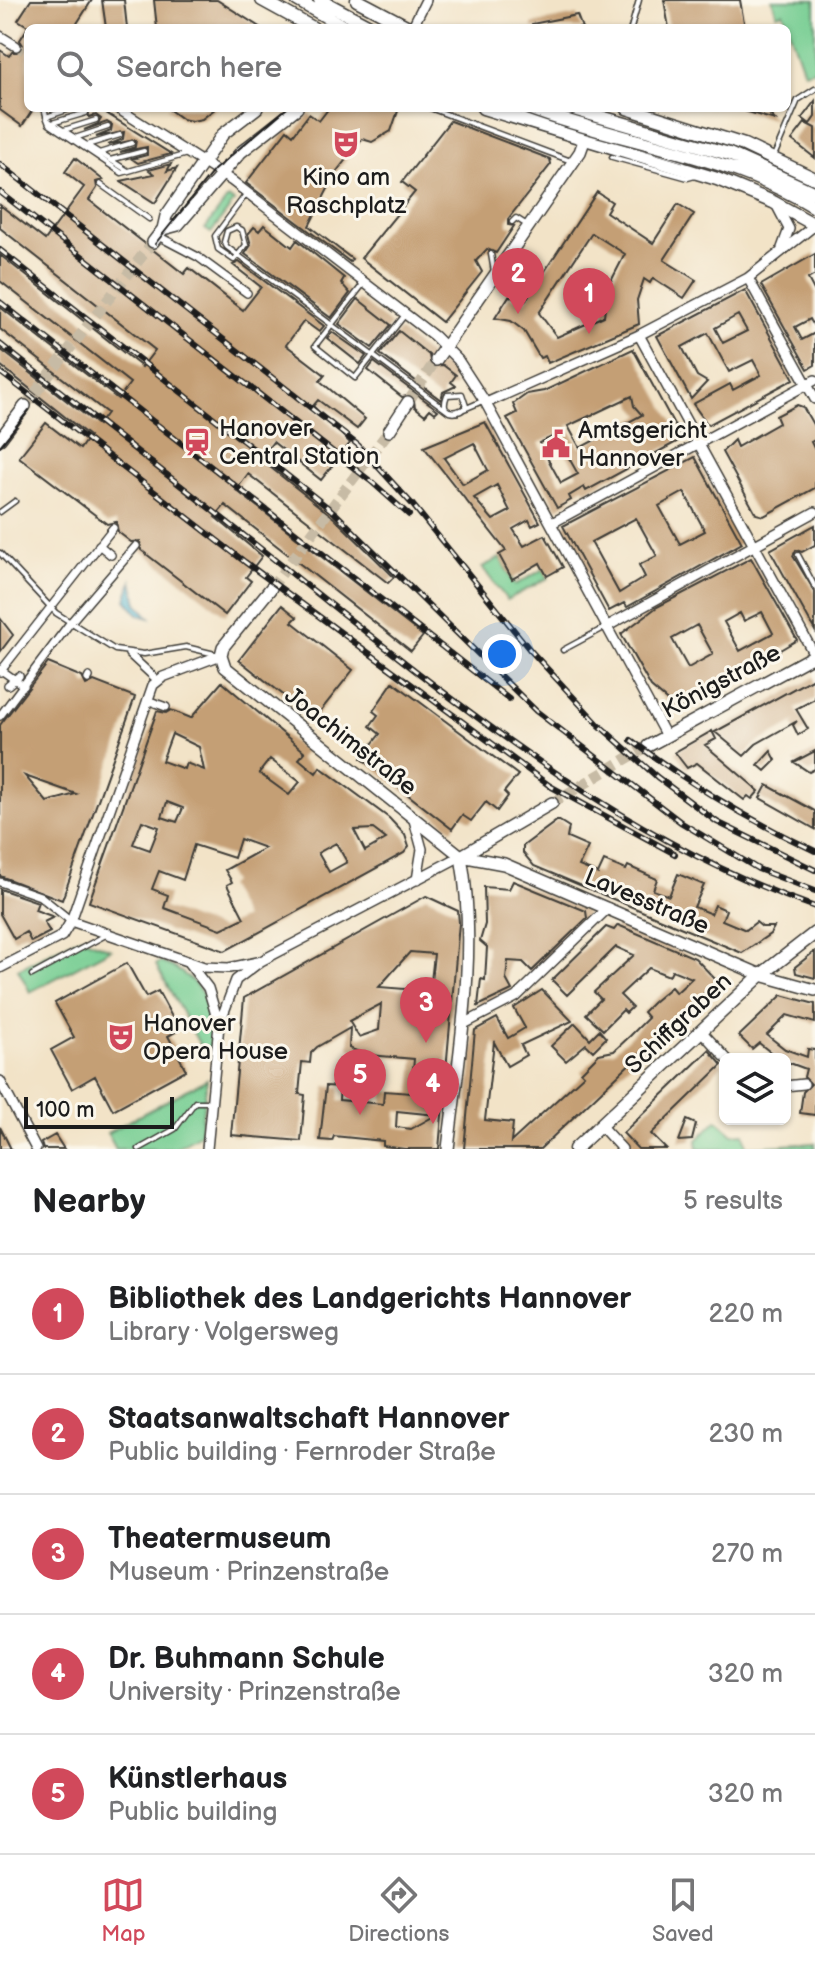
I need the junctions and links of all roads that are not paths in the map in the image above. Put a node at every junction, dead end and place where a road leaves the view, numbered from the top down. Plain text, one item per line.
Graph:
1 (262, 0) edge
2 (297, 0) edge
3 (320, 0) edge
4 (357, 0) edge
5 (426, 0) edge
6 (639, 0) edge
7 (306, 24) edge
8 (339, 24) edge
9 (365, 24) edge
10 (403, 24) edge
11 (413, 24) edge
12 (632, 24) edge
13 (0, 36) edge
14 (16, 46) tunnel mouth
15 (815, 89) edge
16 (45, 112) edge
17 (62, 112) edge
18 (123, 112) edge
19 (252, 112) edge
20 (292, 112) edge
21 (441, 112) edge
22 (496, 112) edge
23 (542, 112) edge
24 (584, 112) edge
25 (595, 112) edge
26 (624, 112) edge
27 (625, 112) edge
28 (630, 112) edge
29 (86, 113) dead end
30 (46, 118) junction
31 (96, 120) dead end
32 (52, 123) junction
33 (108, 127) dead end
34 (64, 130) junction
35 (120, 135) dead end
36 (75, 138) junction
37 (587, 141) junction
38 (132, 143) dead end
39 (87, 145) junction
40 (144, 151) dead end
41 (99, 153) junction
42 (189, 153) junction
43 (612, 157) dead end
44 (773, 158) junction
45 (664, 159) junction
46 (110, 160) junction
47 (203, 162) junction
48 (573, 162) junction
49 (128, 171) junction
50 (706, 171) junction
51 (221, 174) junction
52 (815, 179) edge
53 (100, 184) dead end
54 (248, 193) junction
55 (815, 193) edge
56 (773, 202) junction
57 (815, 207) edge
58 (149, 219) dead end
59 (512, 222) dead end
60 (815, 225) edge
61 (529, 226) junction
62 (158, 236) junction
63 (491, 254) dead end
64 (777, 255) junction
65 (494, 276) junction
66 (748, 278) junction
67 (364, 283) junction
68 (247, 293) dead end
69 (405, 315) junction
70 (639, 335) junction
71 (445, 346) junction
72 (436, 360) tunnel mouth
73 (811, 382) edge
74 (815, 399) edge
75 (408, 402) tunnel mouth
76 (485, 402) junction
77 (25, 406) tunnel mouth
78 (389, 431) tunnel mouth
79 (0, 439) edge
80 (698, 443) junction
81 (15, 501) dead end
82 (0, 512) edge
83 (815, 512) edge
84 (552, 523) junction
85 (113, 528) dead end
86 (782, 530) junction
87 (788, 540) dead end
88 (99, 545) junction
89 (755, 545) junction
90 (136, 546) dead end
91 (0, 553) edge
92 (111, 555) dead end
93 (798, 555) dead end
94 (815, 587) edge
95 (271, 588) tunnel mouth
96 (50, 608) junction
97 (70, 623) junction
98 (606, 627) junction
99 (563, 650) dead end
100 (129, 654) junction
101 (221, 655) junction
102 (815, 655) edge
103 (1, 671) edge
104 (157, 680) junction
105 (24, 686) junction
106 (147, 700) junction
107 (166, 707) dead end
108 (0, 716) edge
109 (666, 736) junction
110 (648, 746) tunnel mouth
111 (552, 803) tunnel mouth
112 (413, 817) junction
113 (461, 856) junction
114 (417, 880) junction
115 (0, 882) edge
116 (608, 908) junction
117 (71, 921) junction
118 (815, 933) edge
119 (115, 934) junction
120 (261, 961) junction
121 (188, 962) junction
122 (0, 968) edge
123 (32, 975) dead end
124 (761, 975) junction
125 (815, 990) edge
126 (219, 1025) junction
127 (462, 1025) junction
128 (702, 1032) junction
129 (721, 1053) edge
130 (0, 1081) edge
131 (804, 1084) dead end
132 (791, 1085) edge
133 (211, 1102) junction
134 (600, 1125) junction
135 (36, 1149) edge
136 (139, 1149) edge
137 (207, 1149) edge
138 (448, 1149) edge
139 (575, 1149) edge
140 (622, 1149) edge

1 - 7 main road
2 - 8 main road
3 - 9 main road
4 - 10 main road
5 - 11 street
6 - 12 lane
13 - 14 street
15 - 44 lane
16 - 30 lane
17 - 30 lane
18 - 42 street
19 - 47 street
20 - 51 street
21 - 48 lane
22 - 37 main road
23 - 57 main road, bridge
24 - 55 main road, bridge
25 - 37 street
26 - 37 main road
27 - 45 lane
28 - 44 main road
29 - 32 lane
30 - 32 lane
30 - 49 lane
31 - 34 lane
32 - 34 lane
33 - 36 lane
34 - 36 lane
35 - 39 lane
36 - 39 lane
37 - 45 main road
37 - 48 street
38 - 41 lane
39 - 41 lane
40 - 46 lane
41 - 46 lane
42 - 47 street
42 - 49 lane
43 - 50 lane
44 - 52 main road
45 - 50 main road
46 - 49 lane
47 - 51 street
47 - 62 street
48 - 61 street
50 - 56 main road
51 - 54 street
51 - 62 street
53 - 58 lane
54 - 67 street
54 - 76 lane
56 - 60 main road
56 - 64 street
59 - 61 lane
60 - 64 street
61 - 65 street
62 - 68 street
63 - 65 lane
64 - 66 street
65 - 71 street
66 - 70 street
66 - 73 street
67 - 69 street
67 - 69 lane
69 - 71 street
70 - 76 street
70 - 80 street
71 - 72 street
71 - 76 street
73 - 74 street
73 - 80 street
75 - 78 street
76 - 84 street
77 - 79 street
80 - 84 street
80 - 89 street
81 - 82 lane
83 - 86 street
84 - 98 street
85 - 88 street
86 - 87 lane
86 - 89 street
88 - 92 street
88 - 96 street
89 - 98 street
89 - 102 street
90 - 97 street
91 - 96 lane
93 - 94 lane
95 - 101 street
96 - 97 lane
96 - 103 street
97 - 100 lane
97 - 105 street
98 - 99 lane
98 - 109 street
100 - 101 lane
100 - 104 street
101 - 104 street
101 - 112 street, Joachimstraße
102 - 109 street, Königstraße
103 - 105 street
104 - 106 street
105 - 108 street
106 - 107 street
106 - 117 street
109 - 110 street, Königstraße
111 - 113 street
112 - 113 street, Joachimstraße
112 - 114 street
113 - 114 street
113 - 116 street, Lavesstraße
113 - 127 street
114 - 120 street
115 - 117 street
116 - 124 street, Lavesstraße
116 - 127 street
117 - 119 street
117 - 122 street
118 - 124 main road, Schiffgraben
119 - 121 street
119 - 123 lane
120 - 121 street
120 - 126 street
121 - 126 street
124 - 125 street, Lavesstraße
124 - 128 main road, Schiffgraben
126 - 133 street
127 - 138 street
128 - 129 street
128 - 134 main road, Schiffgraben
130 - 135 street
131 - 132 street
133 - 136 lane
133 - 137 street
134 - 139 main road, Schiffgraben
134 - 140 street

